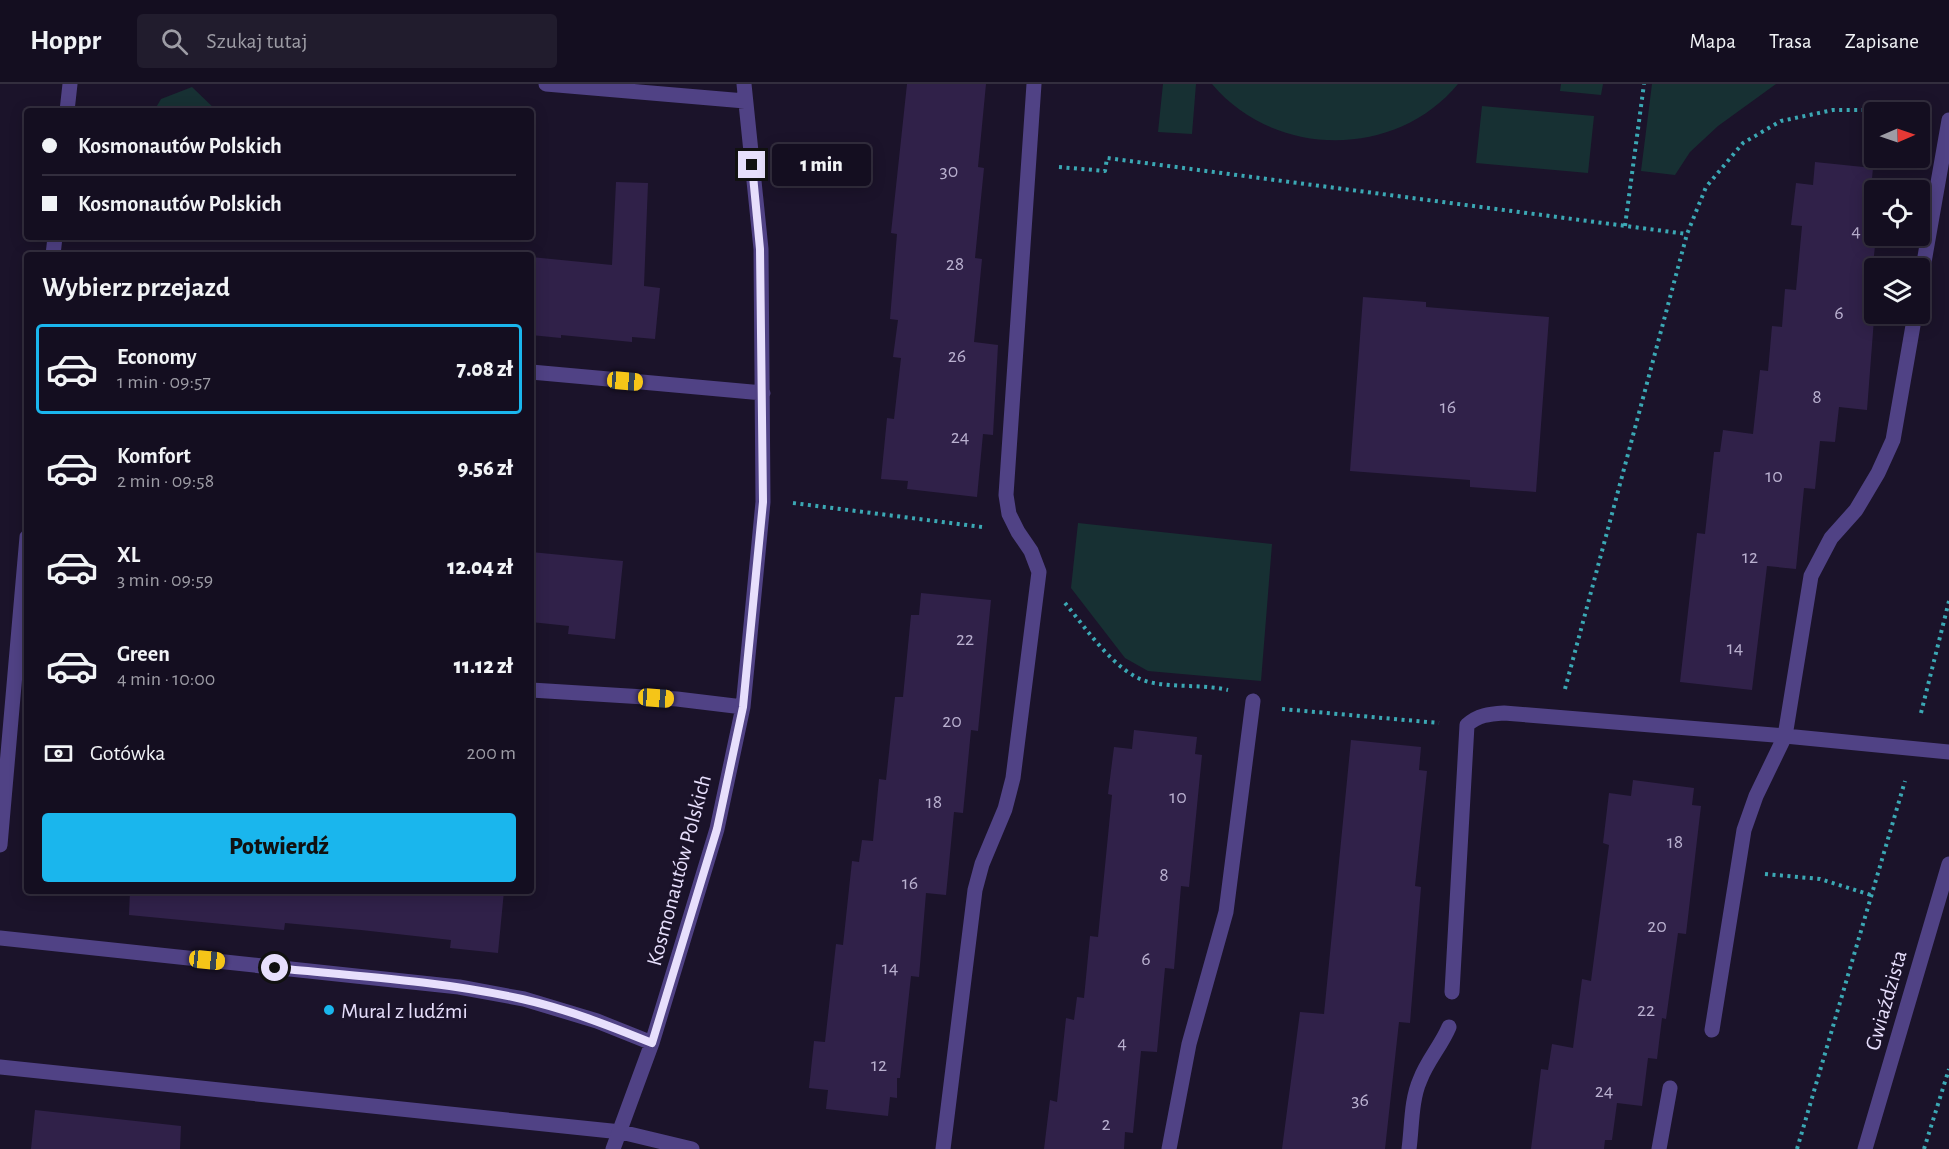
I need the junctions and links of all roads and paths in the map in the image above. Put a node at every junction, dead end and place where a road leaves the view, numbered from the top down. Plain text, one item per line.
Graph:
1 (70, 84) edge
2 (546, 84) edge
3 (744, 84) edge
4 (1034, 84) edge
5 (1644, 84) edge
6 (746, 101) junction
7 (67, 108) edge
8 (1864, 110) edge
9 (1949, 120) edge
10 (1029, 165) junction
11 (1625, 226) junction
12 (1687, 234) junction
13 (1925, 258) edge
14 (1913, 324) edge
15 (534, 372) edge
16 (763, 393) junction
17 (763, 502) junction
18 (1018, 532) junction
19 (1949, 601) edge
20 (24, 608) edge
21 (22, 655) edge
22 (534, 690) edge
23 (1253, 701) dead end
24 (743, 707) junction
25 (1921, 713) dead end
26 (1557, 719) junction
27 (1785, 736) junction
28 (1949, 752) edge
29 (1905, 781) dead end
30 (0, 845) edge
31 (1949, 864) edge
32 (1738, 872) junction
33 (1871, 895) junction
34 (0, 938) edge
35 (1452, 992) dead end
36 (1449, 1027) dead end
37 (1712, 1030) dead end
38 (652, 1043) junction
39 (0, 1067) edge
40 (1949, 1071) edge
41 (1670, 1088) dead end
42 (621, 1132) junction
43 (613, 1149) edge
44 (692, 1149) edge
45 (943, 1149) edge
46 (1169, 1149) edge
47 (1409, 1149) edge
48 (1659, 1149) edge
49 (1797, 1149) edge
50 (1865, 1149) edge
51 (1924, 1149) edge

1 - 7 street
2 - 6 street
3 - 6 street, Kosmonautów Polskich
4 - 10 street
5 - 11 path
6 - 16 street, Kosmonautów Polskich
8 - 12 path
9 - 13 street
10 - 11 path
10 - 18 street
11 - 12 path
12 - 26 path
14 - 27 street
15 - 16 street
16 - 17 street, Kosmonautów Polskich
17 - 18 path
17 - 24 street, Kosmonautów Polskich
18 - 45 street
19 - 25 path
20 - 21 street
21 - 30 street
22 - 24 street
23 - 46 street
24 - 38 street, Kosmonautów Polskich
26 - 27 street
26 - 35 street
27 - 28 street
27 - 32 street
29 - 33 path
31 - 50 street, Gwiaździsta
32 - 33 path
32 - 37 street
33 - 49 path
34 - 38 street
36 - 47 street
38 - 42 street, Kosmonautów Polskich
39 - 42 street
40 - 51 path
41 - 48 street
42 - 43 street, Kosmonautów Polskich
42 - 44 street

